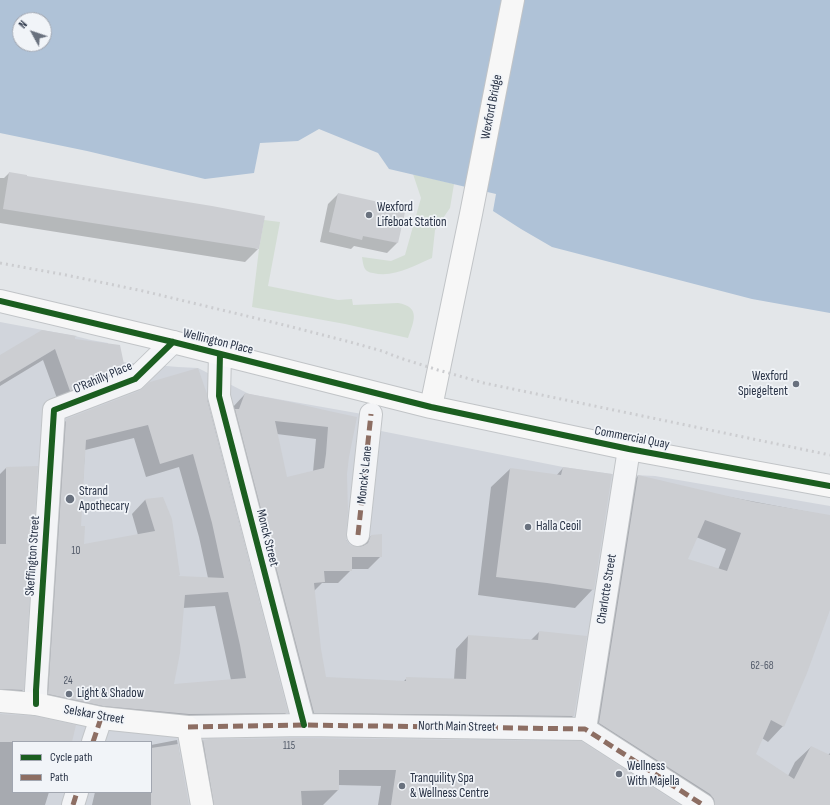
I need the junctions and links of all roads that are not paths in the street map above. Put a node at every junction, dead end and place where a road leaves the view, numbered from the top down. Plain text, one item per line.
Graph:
1 (513, 0) edge
2 (0, 301) edge
3 (173, 342) junction
4 (220, 354) junction
5 (431, 407) junction
6 (54, 410) joint
7 (371, 414) dead end
8 (629, 449) junction
9 (830, 486) edge
10 (358, 535) dead end
11 (0, 701) edge
12 (36, 704) junction
13 (101, 718) junction
14 (304, 725) junction
15 (188, 727) junction
16 (585, 729) junction
17 (93, 741) edge
18 (77, 793) edge
19 (73, 805) edge
20 (202, 805) edge
21 (703, 805) edge

1 - 5 main road, Wexford Bridge
2 - 3 main road, Wellington Place
3 - 4 main road, Wellington Place
3 - 6 street, O'Rahilly Place
4 - 5 main road, Wellington Place
4 - 14 street, Monck Street
5 - 8 main road, Commercial Quay
6 - 12 street, Skeffington Street
7 - 10 street, Monck's Lane
8 - 9 main road, Commercial Quay
8 - 16 street, Charlotte Street
11 - 12 main road, Selskar Street
12 - 13 main road, Selskar Street
13 - 15 main road, Selskar Street
13 - 17 street
14 - 15 street, North Main Street
14 - 16 street, North Main Street
15 - 20 main road
16 - 21 street
18 - 19 street

